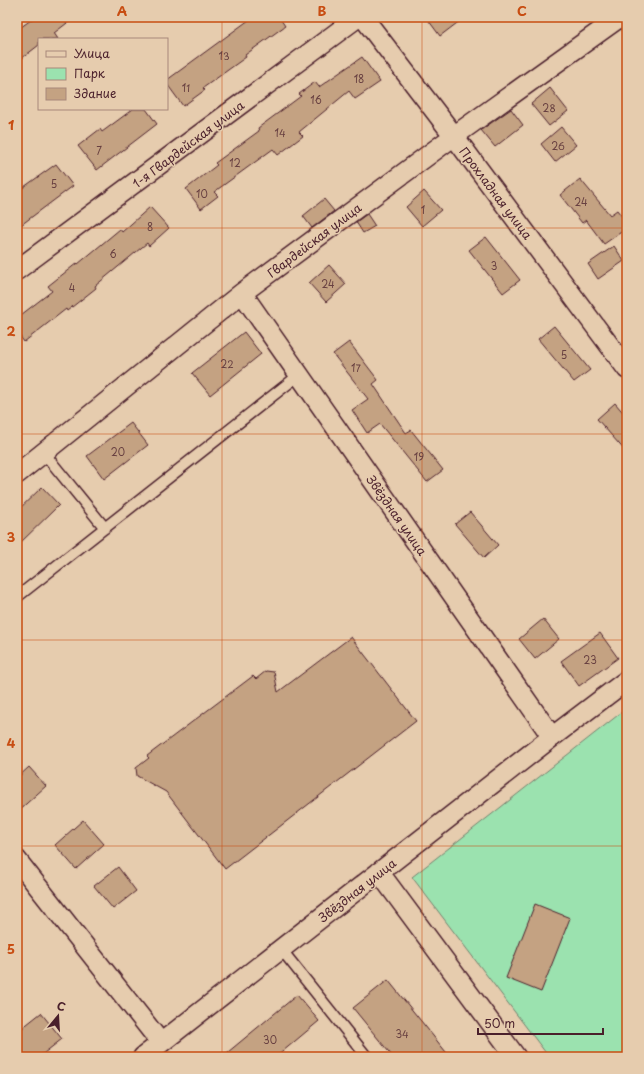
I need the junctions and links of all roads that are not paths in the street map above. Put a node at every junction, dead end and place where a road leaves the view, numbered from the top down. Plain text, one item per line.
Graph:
1 (358, 17) edge
2 (363, 17) edge
3 (620, 17) edge
4 (454, 136) junction
5 (17, 270) edge
6 (242, 293) junction
7 (625, 361) edge
8 (299, 375) junction
9 (44, 453) junction
10 (17, 474) edge
11 (105, 528) junction
12 (17, 597) edge
13 (627, 680) edge
14 (552, 737) junction
15 (17, 860) edge
16 (379, 872) junction
17 (281, 949) junction
18 (161, 1043) junction
19 (143, 1057) edge
20 (367, 1057) edge
21 (516, 1057) edge

1 - 5 street, 1-я Гвардейская улица
2 - 4 street, Прохладная улица
3 - 4 street, Гвардейская улица
4 - 6 street, Гвардейская улица
4 - 7 street, Прохладная улица
6 - 8 street, Звёздная улица
6 - 9 street, Гвардейская улица
8 - 11 lane
8 - 14 street, Звёздная улица
9 - 10 street, Гвардейская улица
9 - 11 lane
11 - 12 lane
13 - 14 street, Звёздная улица
14 - 16 street, Звёздная улица
15 - 18 street
16 - 17 street, Звёздная улица
16 - 21 street
17 - 18 street, Звёздная улица
17 - 20 lane
18 - 19 street, Звёздная улица

